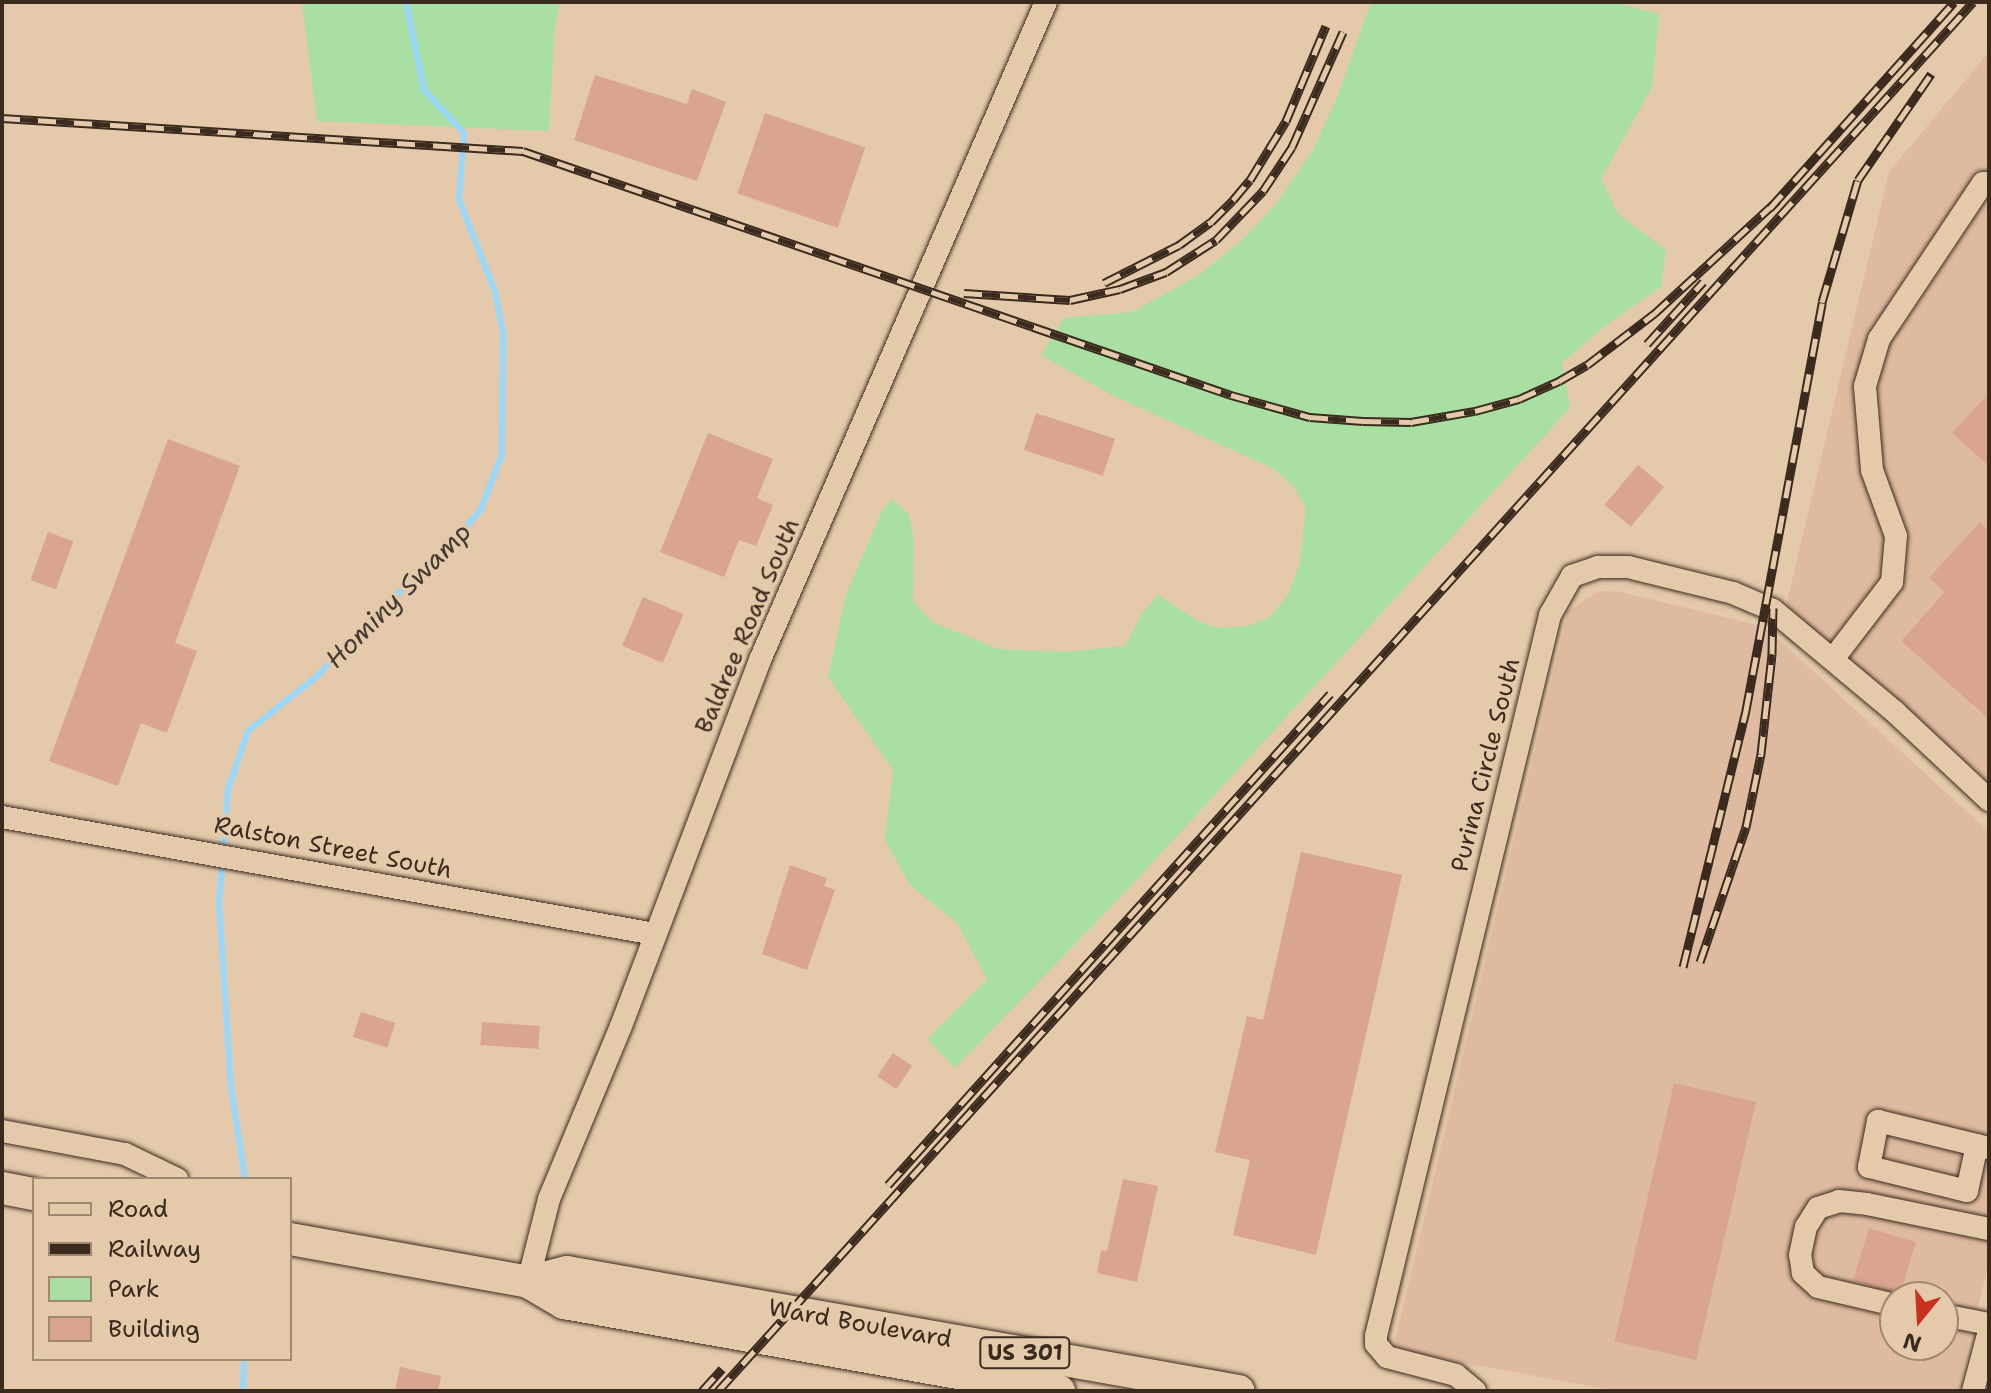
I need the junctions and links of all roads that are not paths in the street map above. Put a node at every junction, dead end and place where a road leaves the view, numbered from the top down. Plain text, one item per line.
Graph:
1 (1046, 2) edge
2 (1989, 183) edge
3 (1833, 659) junction
4 (1989, 800) edge
5 (2, 817) edge
6 (655, 934) junction
7 (2, 1131) edge
8 (1983, 1147) edge
9 (173, 1177) edge
10 (2, 1188) edge
11 (32, 1194) edge
12 (1989, 1229) edge
13 (292, 1239) edge
14 (528, 1282) junction
15 (1879, 1301) edge
16 (1959, 1318) edge
17 (1989, 1324) edge
18 (1989, 1331) edge
19 (1059, 1391) edge
20 (1239, 1391) edge
21 (1475, 1391) edge
22 (1973, 1391) edge

1 - 6 street, Baldree Road South
2 - 3 street
3 - 4 street, Purina Circle South
3 - 21 street, Purina Circle South
5 - 6 street, Ralston Street South
6 - 14 street, Baldree Road South
7 - 9 street
8 - 8 street
10 - 11 highway
12 - 15 street
13 - 14 highway, Ward Boulevard
14 - 19 highway, Ward Boulevard / US 301
14 - 20 highway, Ward Boulevard / US 301
16 - 17 street
18 - 22 street

